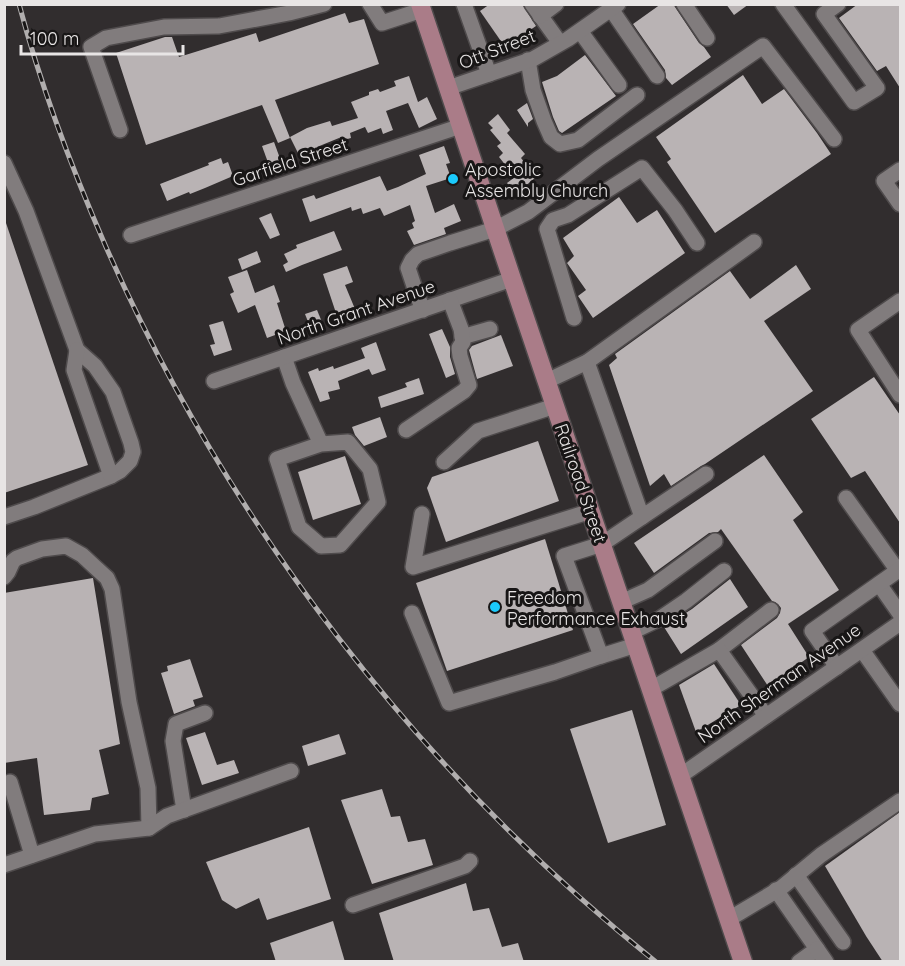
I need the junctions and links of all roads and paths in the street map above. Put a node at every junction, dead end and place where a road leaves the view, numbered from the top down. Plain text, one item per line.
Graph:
1 (324, 4) edge
2 (370, 4) edge
3 (464, 4) edge
4 (556, 4) edge
5 (684, 4) edge
6 (783, 4) edge
7 (838, 4) edge
8 (421, 7) edge
9 (615, 7) edge
10 (536, 10) edge
11 (824, 14) junction
12 (800, 28) junction
13 (580, 31) junction
14 (707, 38) dead end
15 (560, 44) junction
16 (528, 60) junction
17 (489, 74) junction
18 (657, 76) dead end
19 (619, 85) dead end
20 (448, 88) junction
21 (637, 95) dead end
22 (461, 126) junction
23 (120, 130) dead end
24 (834, 139) dead end
25 (4, 163) edge
26 (900, 170) edge
27 (900, 204) edge
28 (528, 213) junction
29 (550, 225) junction
30 (495, 229) junction
31 (131, 235) dead end
32 (754, 242) dead end
33 (697, 243) dead end
34 (512, 279) junction
35 (450, 300) junction
36 (900, 301) edge
37 (423, 310) junction
38 (574, 318) dead end
39 (490, 329) dead end
40 (462, 337) junction
41 (77, 350) junction
42 (284, 357) junction
43 (587, 362) junction
44 (214, 381) dead end
45 (547, 381) junction
46 (900, 395) edge
47 (555, 406) junction
48 (406, 430) dead end
49 (321, 444) junction
50 (444, 462) dead end
51 (706, 474) dead end
52 (111, 476) junction
53 (846, 498) dead end
54 (591, 512) junction
55 (422, 514) dead end
56 (4, 517) edge
57 (642, 517) junction
58 (715, 541) dead end
59 (602, 544) junction
60 (899, 570) edge
61 (724, 571) dead end
62 (4, 577) edge
63 (879, 584) junction
64 (621, 602) junction
65 (771, 610) dead end
66 (412, 613) dead end
67 (900, 614) edge
68 (900, 623) edge
69 (634, 638) junction
70 (719, 650) junction
71 (862, 650) junction
72 (601, 656) junction
73 (837, 667) junction
74 (651, 689) junction
75 (900, 704) edge
76 (205, 713) dead end
77 (766, 716) junction
78 (291, 771) dead end
79 (680, 776) junction
80 (10, 782) dead end
81 (900, 801) edge
82 (184, 810) junction
83 (149, 828) junction
84 (32, 855) junction
85 (470, 861) dead end
86 (4, 865) edge
87 (796, 876) junction
88 (776, 891) junction
89 (352, 905) dead end
90 (729, 919) junction
91 (843, 942) dead end
92 (822, 955) edge
93 (743, 962) edge
94 (799, 962) edge

1 - 23 street
2 - 8 street
3 - 17 street
4 - 10 street
5 - 14 street
6 - 12 street
7 - 11 street
8 - 20 main road, Railroad Street
9 - 13 street, Ott Street
9 - 18 street
10 - 15 street
11 - 12 street
11 - 12 street
13 - 15 street, Ott Street
13 - 19 street
15 - 16 street, Ott Street
16 - 17 street, Ott Street
16 - 21 street
17 - 20 street, Ott Street
20 - 22 main road, Railroad Street
22 - 30 main road, Railroad Street
22 - 31 street, Garfield Street
24 - 28 street
25 - 41 street
26 - 27 street
28 - 29 street
28 - 30 street
29 - 33 street
29 - 38 street
30 - 34 main road, Railroad Street
30 - 37 street
32 - 43 street
34 - 35 street, North Grant Avenue
34 - 45 main road, Railroad Street
35 - 37 street, North Grant Avenue
35 - 40 street
36 - 46 street
37 - 42 street, North Grant Avenue
39 - 40 street
40 - 48 street
41 - 52 street
41 - 52 street
42 - 44 street, North Grant Avenue
42 - 49 street
43 - 45 street
43 - 57 street
45 - 47 main road, Railroad Street
47 - 50 street
47 - 54 main road, Railroad Street
49 - 49 street
51 - 57 street
52 - 56 street
53 - 60 street
54 - 55 street
54 - 59 main road, Railroad Street
57 - 59 street
58 - 64 street
59 - 64 main road, Railroad Street
59 - 72 street
60 - 63 street
61 - 69 street
62 - 83 street
63 - 67 street
63 - 73 street
64 - 69 main road, Railroad Street
65 - 70 street
66 - 72 street
68 - 71 street, North Sherman Avenue
69 - 72 street
69 - 74 main road, Railroad Street
70 - 74 street
70 - 77 street
71 - 73 street, North Sherman Avenue
71 - 75 street
73 - 77 street, North Sherman Avenue
74 - 79 main road, Railroad Street
76 - 82 street
77 - 79 street, North Sherman Avenue
78 - 82 street
79 - 90 main road, Railroad Street
80 - 84 street
81 - 87 street
82 - 83 street
83 - 84 street
84 - 86 street
85 - 89 street
87 - 88 street
87 - 91 street
88 - 90 street
88 - 92 street
90 - 93 main road, Railroad Street
92 - 94 street

